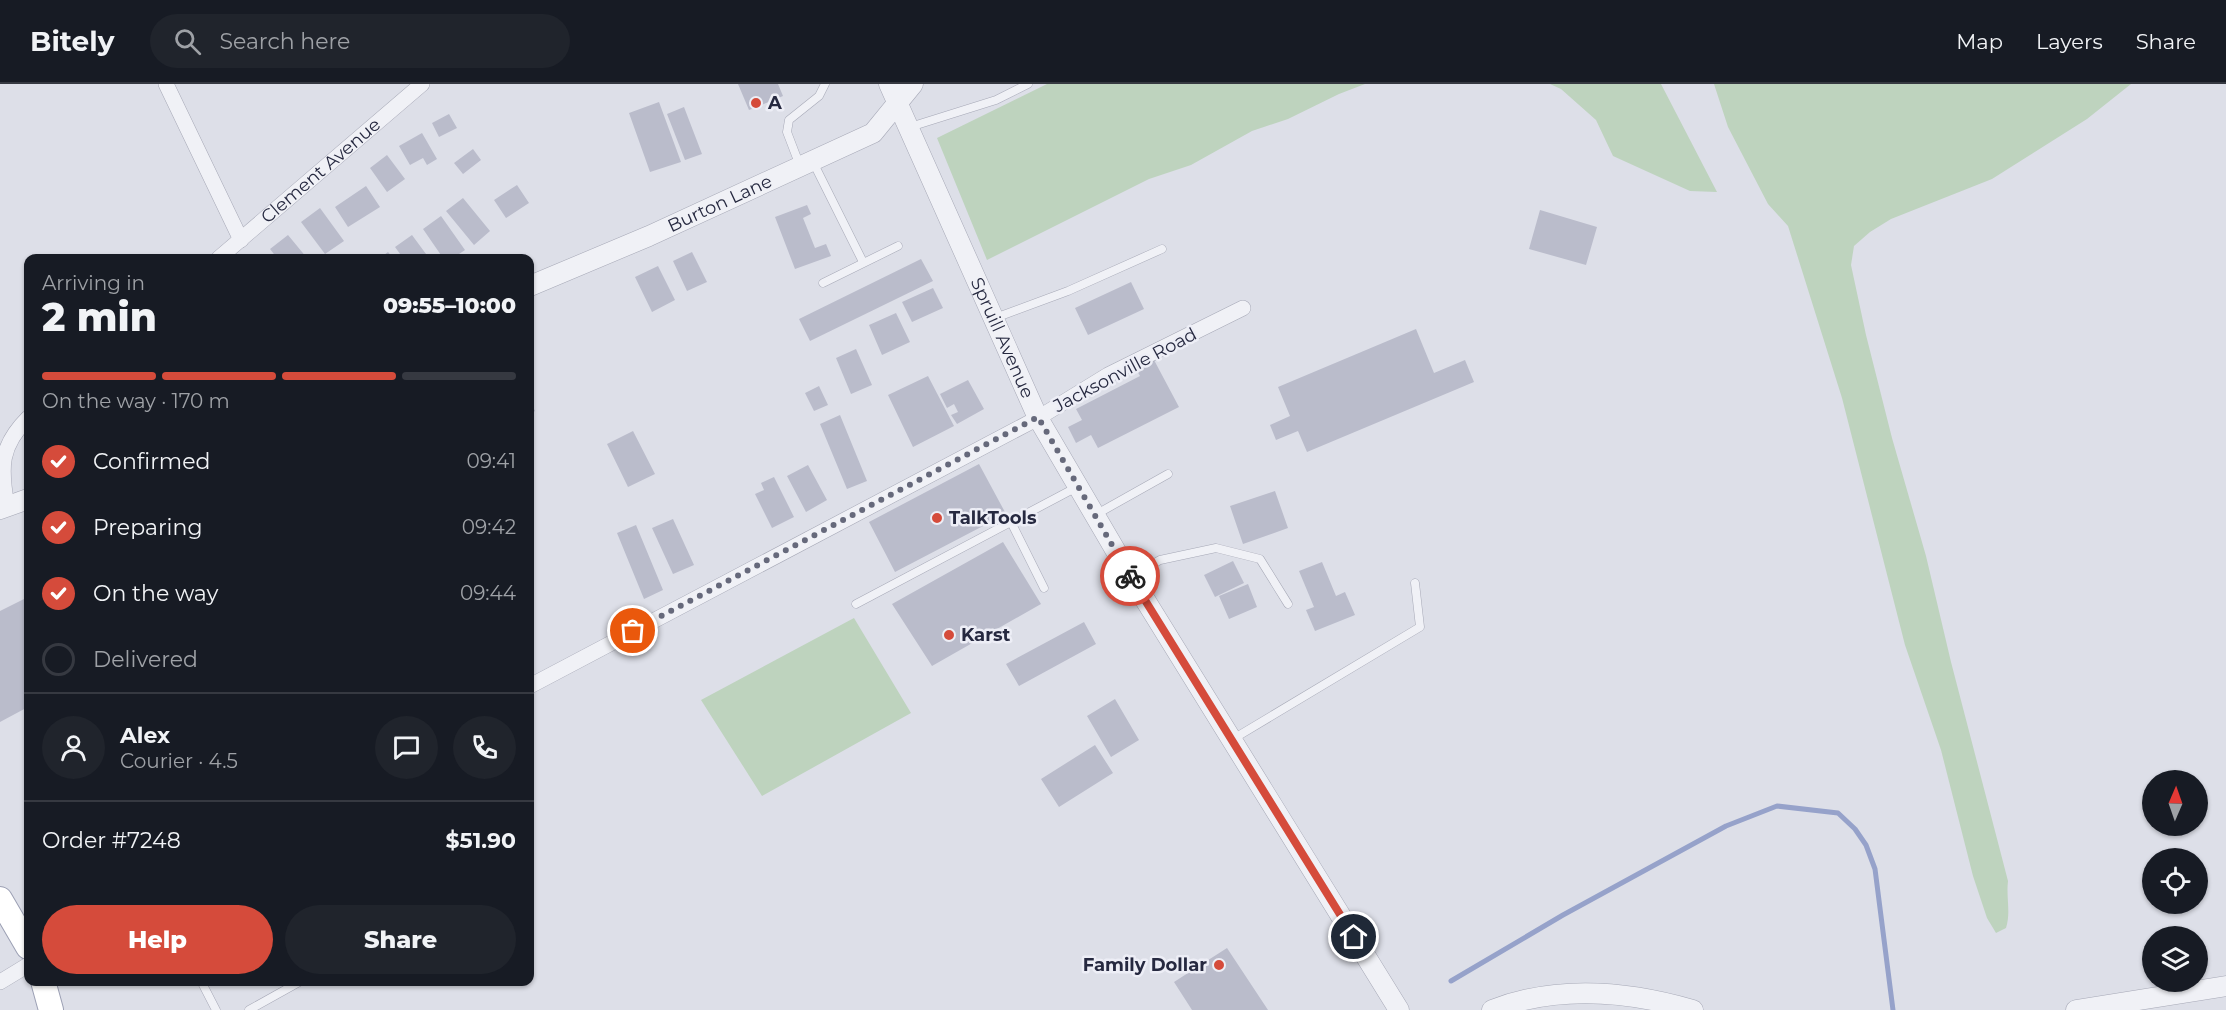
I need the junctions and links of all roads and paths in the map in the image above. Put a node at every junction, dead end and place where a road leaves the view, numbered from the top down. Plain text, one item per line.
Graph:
1 (166, 84) edge
2 (422, 84) edge
3 (825, 84) edge
4 (889, 84) edge
5 (913, 84) edge
6 (1028, 84) edge
7 (897, 104) junction
8 (908, 128) junction
9 (806, 163) junction
10 (241, 240) junction
11 (898, 246) dead end
12 (1162, 249) dead end
13 (224, 254) edge
14 (863, 262) junction
15 (534, 284) edge
16 (822, 284) dead end
17 (1244, 308) dead end
18 (994, 319) junction
19 (1038, 417) junction
20 (24, 422) edge
21 (1168, 474) dead end
22 (1077, 487) junction
23 (24, 500) edge
24 (3, 507) edge
25 (1094, 516) junction
26 (1011, 522) junction
27 (1131, 577) junction
28 (1415, 583) dead end
29 (1044, 588) dead end
30 (856, 604) dead end
31 (1288, 604) dead end
32 (534, 684) edge
33 (1232, 740) junction
34 (0, 899) edge
35 (24, 940) edge
36 (24, 967) edge
37 (0, 982) edge
38 (44, 986) edge
39 (204, 986) edge
40 (292, 986) edge
41 (2226, 986) edge
42 (51, 1010) edge
43 (216, 1010) edge
44 (249, 1010) edge
45 (1399, 1010) edge
46 (1492, 1010) edge
47 (1693, 1010) edge
48 (2076, 1010) edge

1 - 10 street
2 - 10 street, Clement Avenue
3 - 9 lane
4 - 7 street, Spruill Avenue
5 - 7 street, Burton Lane
6 - 8 lane
7 - 8 street, Spruill Avenue
7 - 9 street, Burton Lane
8 - 18 street, Spruill Avenue
9 - 14 lane
9 - 15 street, Burton Lane
10 - 13 street, Clement Avenue
11 - 14 lane
12 - 18 lane
14 - 16 lane
17 - 19 street, Jacksonville Road
18 - 19 street, Spruill Avenue
19 - 22 street, Spruill Avenue
19 - 32 street, Jacksonville Road
20 - 24 street
21 - 25 lane
22 - 25 street, Spruill Avenue
22 - 26 lane
23 - 24 street
25 - 27 street, Spruill Avenue
26 - 29 lane
26 - 30 lane
27 - 31 lane
27 - 33 street, Spruill Avenue
28 - 33 lane
33 - 45 street, Spruill Avenue
34 - 35 main road
36 - 37 street
38 - 42 main road
39 - 43 lane
40 - 44 lane
41 - 48 street
46 - 47 street

